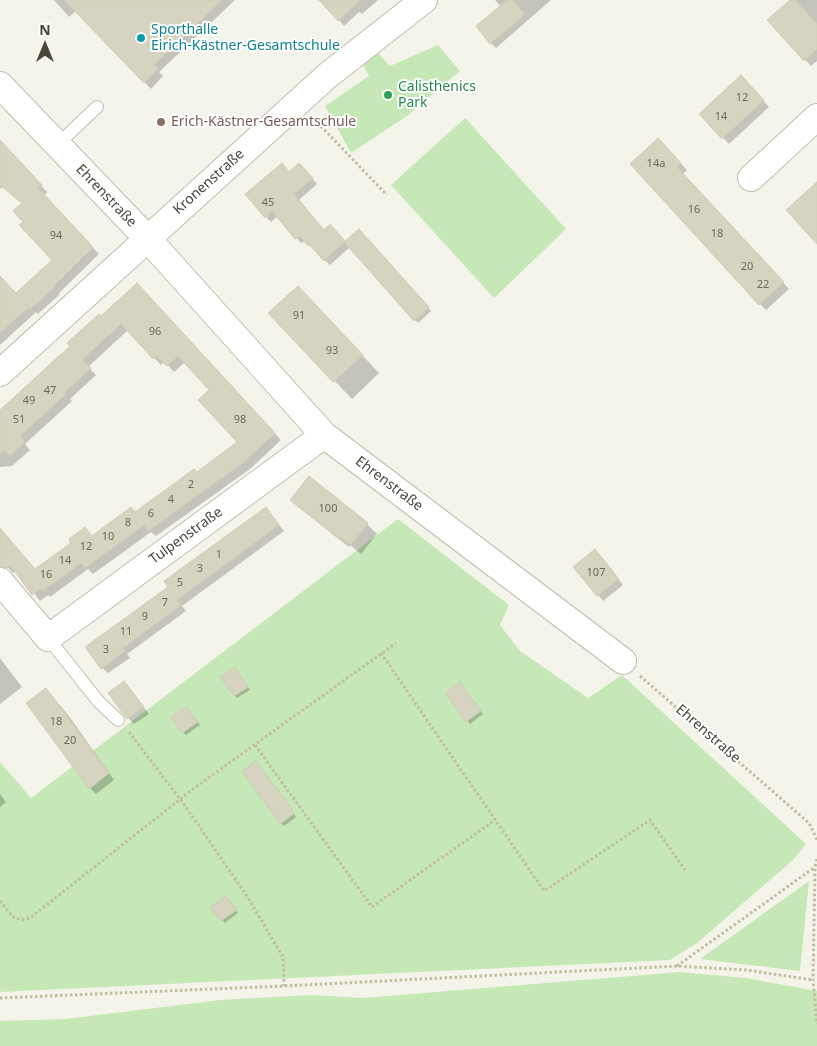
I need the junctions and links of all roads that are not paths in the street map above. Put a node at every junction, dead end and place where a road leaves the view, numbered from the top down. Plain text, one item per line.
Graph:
1 (424, 0) edge
2 (0, 85) edge
3 (97, 107) dead end
4 (817, 117) edge
5 (58, 145) junction
6 (751, 178) dead end
7 (147, 238) junction
8 (0, 373) edge
9 (324, 435) junction
10 (0, 581) edge
11 (48, 638) junction
12 (623, 661) road end
13 (118, 720) road end

1 - 7 street, Kronenstraße
2 - 5 street, Ehrenstraße
3 - 5 lane
4 - 6 street
5 - 7 street, Ehrenstraße
7 - 8 street, Kronenstraße
7 - 9 street, Ehrenstraße
9 - 11 street, Tulpenstraße
9 - 12 street, Ehrenstraße
10 - 11 street
11 - 13 lane

